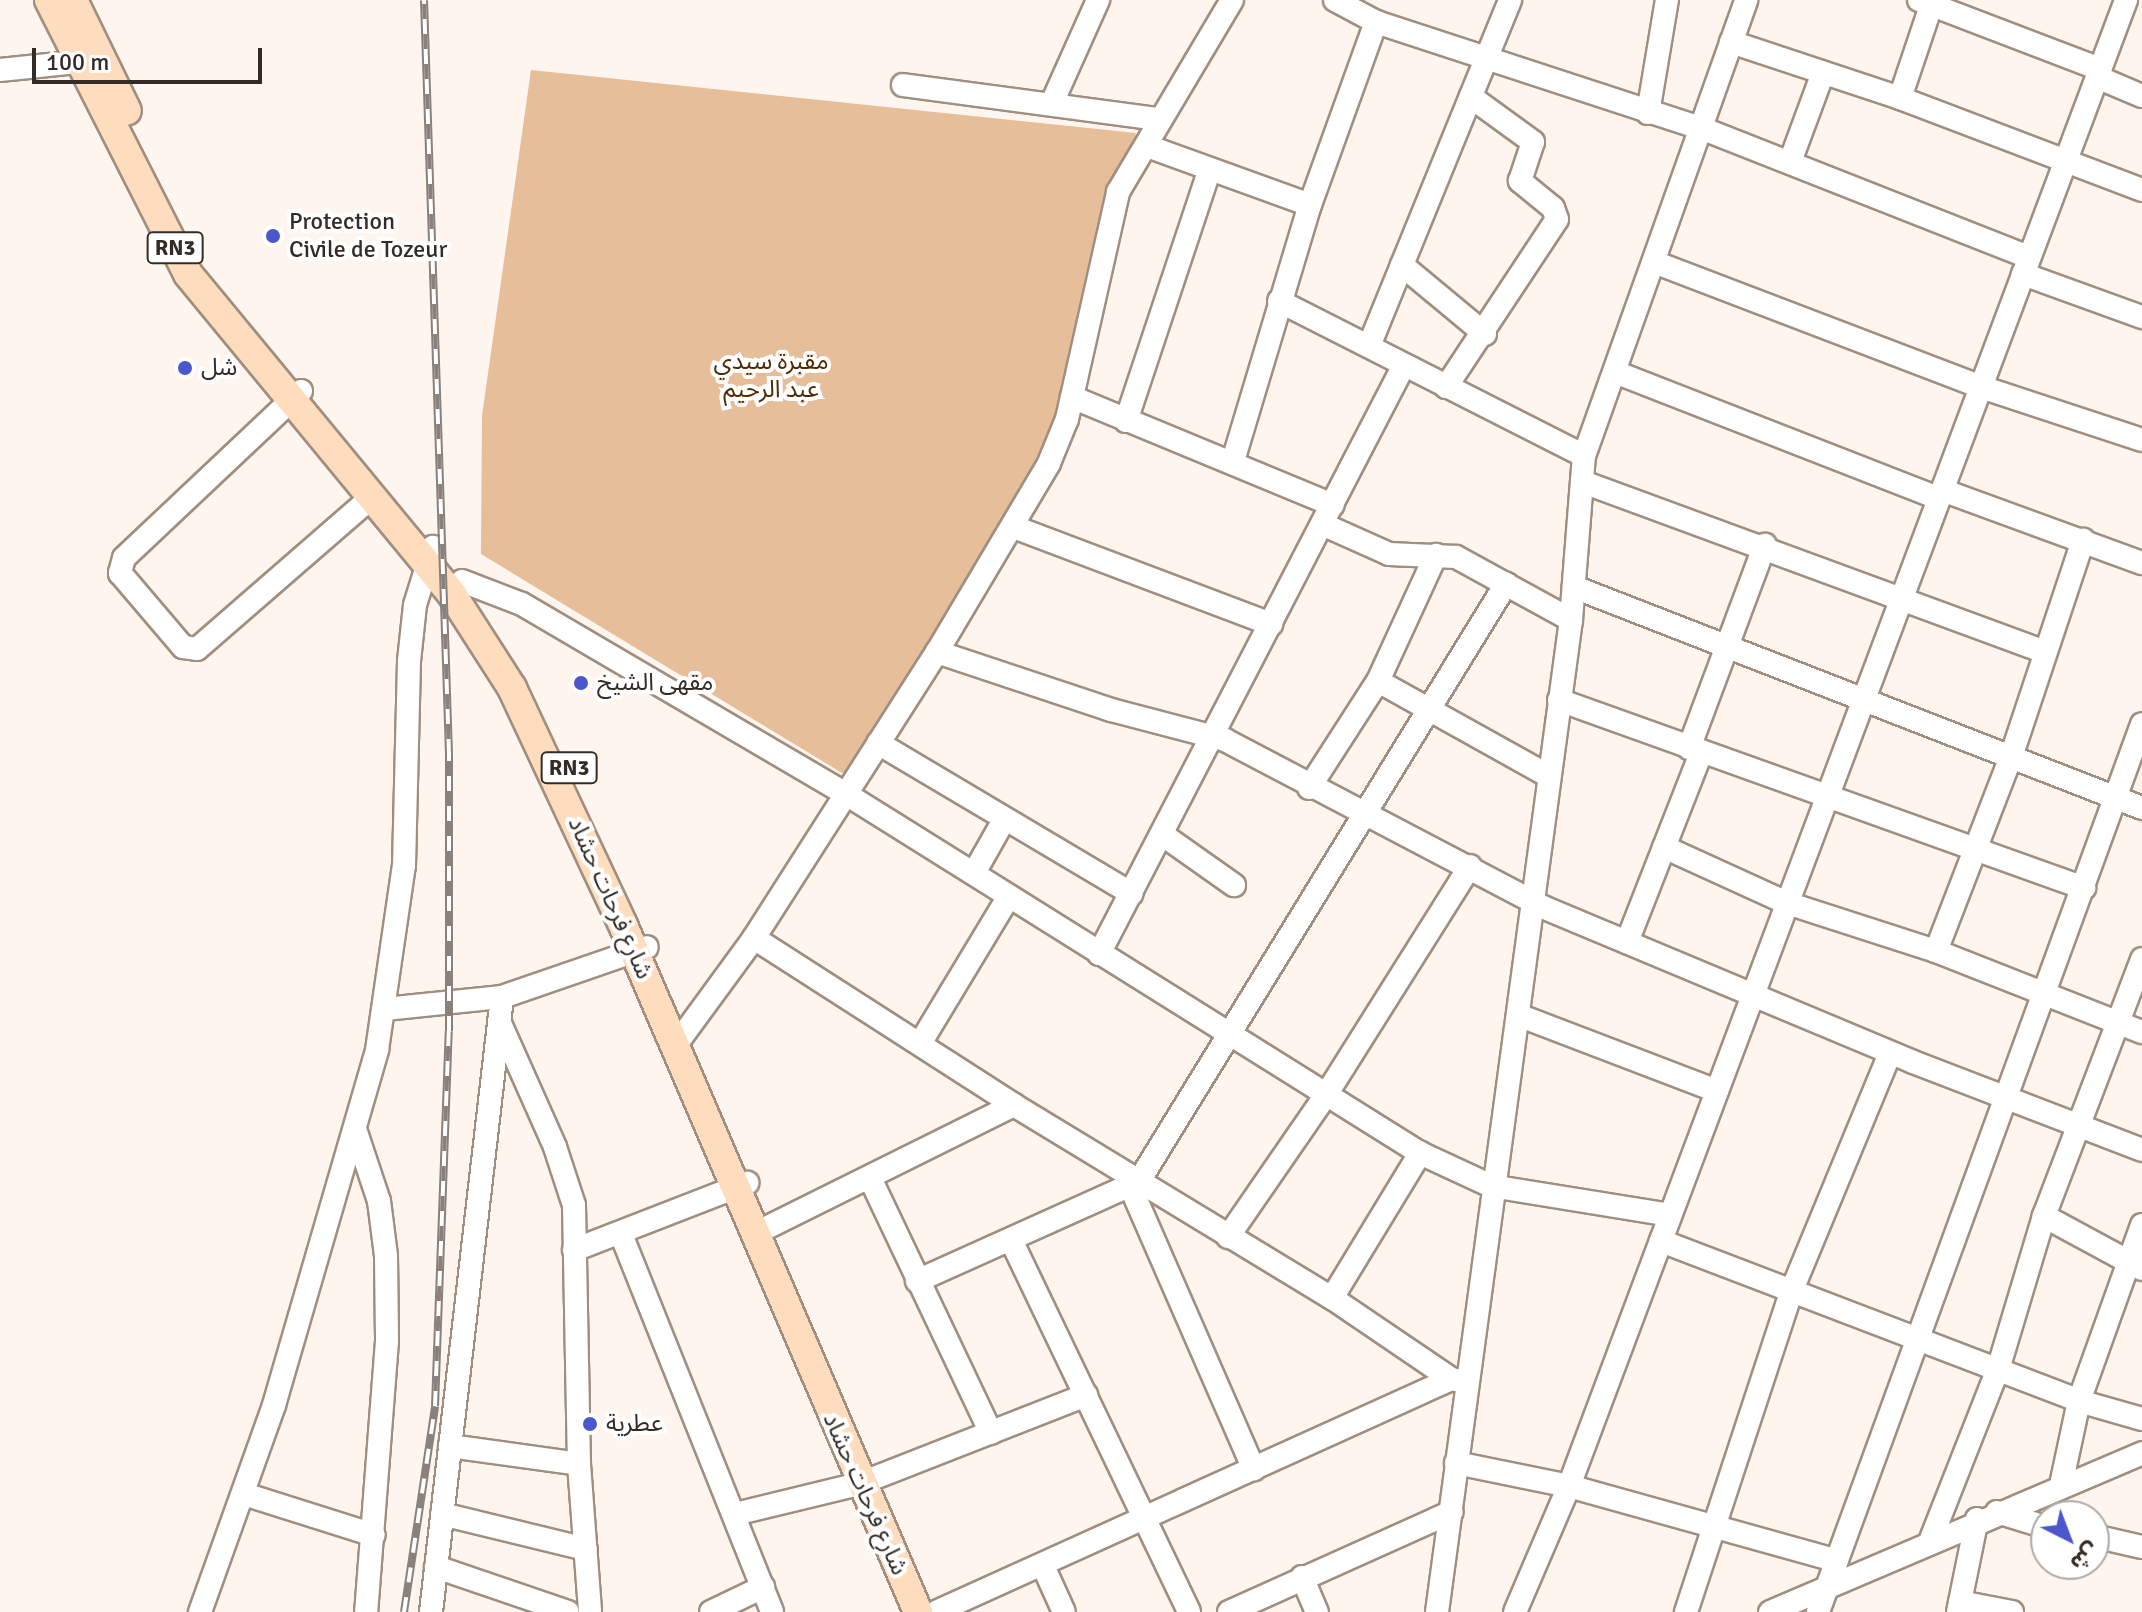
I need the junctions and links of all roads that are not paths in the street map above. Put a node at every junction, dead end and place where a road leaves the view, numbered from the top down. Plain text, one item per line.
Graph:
1 (49, 0) edge
2 (73, 0) edge
3 (1098, 0) edge
4 (1232, 0) edge
5 (1335, 0) edge
6 (1510, 0) edge
7 (1667, 0) edge
8 (1746, 0) edge
9 (1928, 1) edge
10 (2130, 6) edge
11 (1376, 22) junction
12 (1731, 42) junction
13 (1488, 55) junction
14 (91, 61) junction
15 (0, 70) edge
16 (1823, 73) junction
17 (2098, 73) junction
18 (903, 85) dead end
19 (2142, 96) edge
20 (1471, 97) junction
21 (1900, 98) junction
22 (1052, 103) junction
23 (1648, 113) junction
24 (1157, 119) junction
25 (1701, 128) junction
26 (1147, 146) junction
27 (2065, 161) junction
28 (1790, 162) junction
29 (1209, 172) junction
30 (2142, 190) edge
31 (1310, 205) junction
32 (1654, 262) junction
33 (1402, 265) junction
34 (2026, 266) junction
35 (1279, 301) junction
36 (2142, 317) edge
37 (1485, 334) junction
38 (1369, 346) junction
39 (1404, 365) junction
40 (1615, 372) junction
41 (1446, 387) junction
42 (1981, 387) junction
43 (296, 396) junction
44 (1072, 397) junction
45 (1126, 421) junction
46 (2142, 440) edge
47 (1584, 456) junction
48 (1233, 461) junction
49 (1583, 482) junction
50 (1940, 494) junction
51 (371, 498) junction
52 (1328, 514) junction
53 (1014, 527) junction
54 (2083, 540) junction
55 (1765, 545) junction
56 (429, 554) junction
57 (1436, 555) junction
58 (2142, 563) edge
59 (1506, 584) junction
60 (1574, 587) junction
61 (457, 589) junction
62 (1901, 599) junction
63 (1571, 620) junction
64 (1271, 624) junction
65 (1728, 644) junction
66 (937, 652) junction
67 (2045, 652) junction
68 (1378, 681) junction
69 (1865, 697) junction
70 (1559, 700) junction
71 (1428, 713) junction
72 (2142, 724) edge
73 (1212, 737) junction
74 (878, 743) junction
75 (1695, 750) junction
76 (2011, 757) junction
77 (1547, 775) junction
78 (1309, 788) junction
79 (846, 794) junction
80 (2116, 798) junction
81 (1826, 799) junction
82 (2142, 808) edge
83 (1368, 812) junction
84 (1004, 820) junction
85 (1163, 835) junction
86 (1664, 847) junction
87 (1974, 850) junction
88 (1470, 866) junction
89 (974, 873) junction
90 (1234, 885) dead end
91 (2084, 888) junction
92 (1132, 894) junction
93 (1009, 896) junction
94 (1531, 902) junction
95 (1787, 903) junction
96 (754, 938) junction
97 (1627, 942) junction
98 (640, 949) junction
99 (1936, 951) junction
100 (1099, 954) junction
101 (2142, 959) edge
102 (2046, 995) junction
103 (1752, 996) junction
104 (502, 997) junction
105 (385, 1009) junction
106 (1518, 1015) junction
107 (499, 1020) junction
108 (2116, 1024) junction
109 (1228, 1032) junction
110 (2142, 1032) edge
111 (680, 1041) junction
112 (921, 1042) junction
113 (1890, 1053) junction
114 (1717, 1091) junction
115 (1324, 1098) junction
116 (2009, 1098) junction
117 (1014, 1105) junction
118 (2078, 1124) junction
119 (355, 1129) junction
120 (2142, 1150) edge
121 (1420, 1153) junction
122 (870, 1178) junction
123 (1135, 1184) junction
124 (1491, 1186) junction
125 (740, 1187) junction
126 (1670, 1215) junction
127 (2044, 1216) junction
128 (2142, 1225) edge
129 (762, 1232) junction
130 (621, 1234) junction
131 (1228, 1237) junction
132 (1011, 1240) junction
133 (1661, 1241) junction
134 (574, 1250) junction
135 (2134, 1266) edge
136 (917, 1281) junction
137 (1792, 1290) junction
138 (1332, 1298) junction
139 (1920, 1338) junction
140 (1999, 1366) junction
141 (1458, 1380) junction
142 (1086, 1395) junction
143 (2079, 1401) junction
144 (2142, 1419) edge
145 (991, 1433) junction
146 (450, 1446) junction
147 (2142, 1453) edge
148 (1456, 1463) junction
149 (579, 1464) junction
150 (1254, 1469) junction
151 (867, 1481) junction
152 (2061, 1485) junction
153 (1569, 1486) junction
154 (244, 1494) junction
155 (1452, 1512) junction
156 (442, 1514) junction
157 (735, 1514) junction
158 (1987, 1515) junction
159 (1148, 1520) junction
160 (2030, 1524) edge
161 (1714, 1526) junction
162 (374, 1535) junction
163 (1931, 1539) junction
164 (2110, 1540) edge
165 (2142, 1547) edge
166 (586, 1549) junction
167 (1837, 1561) junction
168 (436, 1567) junction
169 (1044, 1568) junction
170 (1302, 1577) junction
171 (763, 1587) junction
172 (1828, 1587) junction
173 (1959, 1607) edge
174 (200, 1612) edge
175 (366, 1612) edge
176 (431, 1612) edge
177 (568, 1612) edge
178 (590, 1612) edge
179 (711, 1612) edge
180 (772, 1612) edge
181 (918, 1612) edge
182 (935, 1612) edge
183 (1064, 1612) edge
184 (1189, 1612) edge
185 (1229, 1612) edge
186 (1317, 1612) edge
187 (1437, 1612) edge
188 (1515, 1612) edge
189 (1686, 1612) edge
190 (1770, 1612) edge
191 (1818, 1612) edge
192 (2012, 1612) edge

1 - 14 main road, شارع فرحات حشاد / RN3
2 - 14 main road, شارع فرحات حشاد / RN3
3 - 22 street
4 - 24 street
5 - 11 street
6 - 13 street
7 - 23 street
8 - 12 street
9 - 17 street
9 - 21 street
10 - 17 street
11 - 13 street
11 - 31 street
12 - 16 street
12 - 25 street
13 - 20 street
13 - 23 street
14 - 15 street
14 - 43 main road, شارع فرحات حشاد / RN3
16 - 21 street
16 - 28 street
17 - 19 street
17 - 27 street
18 - 22 street
20 - 33 street
20 - 37 street
21 - 27 street
22 - 24 street
23 - 25 street
24 - 26 street
25 - 28 street
25 - 32 street
26 - 29 street
26 - 44 street
27 - 30 street
27 - 34 street
28 - 34 street
29 - 31 street
29 - 45 street
31 - 35 street
32 - 40 street
32 - 42 street
33 - 37 street
33 - 38 street
34 - 36 street
34 - 42 street
35 - 38 street
35 - 48 street
37 - 41 street
38 - 39 street
39 - 41 street
39 - 52 street
40 - 47 street
40 - 50 street
41 - 47 street
42 - 46 street
42 - 50 street
43 - 51 main road, شارع فرحات حشاد / RN3
43 - 51 street
43 - 56 main road, شارع فرحات حشاد / RN3
44 - 45 street
44 - 53 street
45 - 48 street
47 - 49 street
48 - 52 street
49 - 55 street
49 - 60 street
50 - 54 street
50 - 62 street
51 - 56 main road, شارع فرحات حشاد / RN3
52 - 57 street
52 - 64 street
53 - 64 street
53 - 66 street
54 - 58 street
54 - 67 street
55 - 62 street
55 - 65 street
56 - 61 main road, شارع فرحات حشاد / RN3
56 - 105 street
57 - 59 street
57 - 68 street
59 - 63 street
59 - 71 street
60 - 63 street
60 - 65 street
61 - 79 street
61 - 98 main road, شارع فرحات حشاد / RN3
62 - 67 street
62 - 69 street
63 - 70 street
64 - 73 street
65 - 69 street
65 - 75 street
66 - 73 street
66 - 74 street
67 - 76 street
68 - 71 street
68 - 78 street
69 - 76 street
69 - 81 street
70 - 75 street
70 - 77 street
71 - 77 street
71 - 83 street
72 - 80 street
73 - 78 street
73 - 85 street
74 - 79 street
74 - 84 street
75 - 81 street
75 - 86 street
76 - 80 street
76 - 87 street
77 - 94 street
78 - 83 street
79 - 89 street
79 - 96 street
80 - 82 street
80 - 91 street
81 - 87 street
81 - 95 street
83 - 88 street
83 - 109 street
84 - 89 street
84 - 92 street
85 - 90 street
85 - 92 street
86 - 95 street
86 - 97 street
87 - 91 street
87 - 99 street
88 - 94 street
88 - 115 street
89 - 93 street
91 - 102 street
92 - 100 street
93 - 100 street
93 - 112 street
94 - 97 street
94 - 106 street
95 - 99 street
95 - 103 street
96 - 111 street
96 - 112 street
97 - 103 street
98 - 104 street
98 - 111 main road, شارع فرحات حشاد / RN3
99 - 102 street
100 - 109 street
101 - 108 street
102 - 108 street
102 - 116 street
103 - 113 street
103 - 114 street
104 - 105 street
104 - 107 street
105 - 119 street
106 - 114 street
106 - 124 street
107 - 134 street
107 - 146 street
108 - 110 street
108 - 118 street
109 - 115 street
109 - 123 street
111 - 125 main road, شارع فرحات حشاد / RN3
112 - 117 street
113 - 116 street
113 - 137 street
114 - 126 street
115 - 121 street
115 - 131 street
116 - 118 street
116 - 139 street
117 - 122 street
117 - 123 street
118 - 120 street
118 - 127 street
119 - 154 street
119 - 162 street
121 - 124 street
121 - 138 street
122 - 129 street
122 - 136 street
123 - 131 street
123 - 132 street
123 - 150 street
124 - 126 street
124 - 141 street
125 - 129 main road, شارع فرحات حشاد / RN3
125 - 130 street
126 - 133 street
127 - 135 street
127 - 140 street
128 - 135 street
129 - 151 main road, شارع فرحات حشاد / RN3
130 - 134 street
130 - 157 street
131 - 138 street
132 - 136 street
132 - 142 street
133 - 137 street
133 - 153 street
134 - 149 street
135 - 143 street
136 - 145 street
137 - 139 street
137 - 161 street
138 - 141 street
139 - 140 street
139 - 167 street
140 - 143 street
140 - 163 street
141 - 148 street
141 - 150 street
142 - 145 street
142 - 159 street
143 - 144 street
143 - 152 street
145 - 151 street
146 - 149 street
146 - 156 street
147 - 152 street
148 - 153 street
148 - 155 street
149 - 166 street
150 - 159 street
151 - 157 street
151 - 181 main road, شارع فرحات حشاد / RN3
151 - 182 main road, شارع فرحات حشاد / RN3
152 - 158 street
153 - 161 street
153 - 188 street
154 - 162 street
154 - 174 street
155 - 170 street
155 - 187 street
156 - 166 street
156 - 168 street
157 - 171 street
158 - 160 street
158 - 163 street
158 - 173 street
159 - 169 street
159 - 184 street
161 - 167 street
161 - 189 street
162 - 175 street
163 - 172 street
164 - 165 street
166 - 178 street
167 - 172 street
168 - 176 street
168 - 177 street
169 - 182 street
169 - 183 street
170 - 185 street
170 - 186 street
171 - 179 street
171 - 180 street
172 - 190 street
172 - 191 street
173 - 192 street

